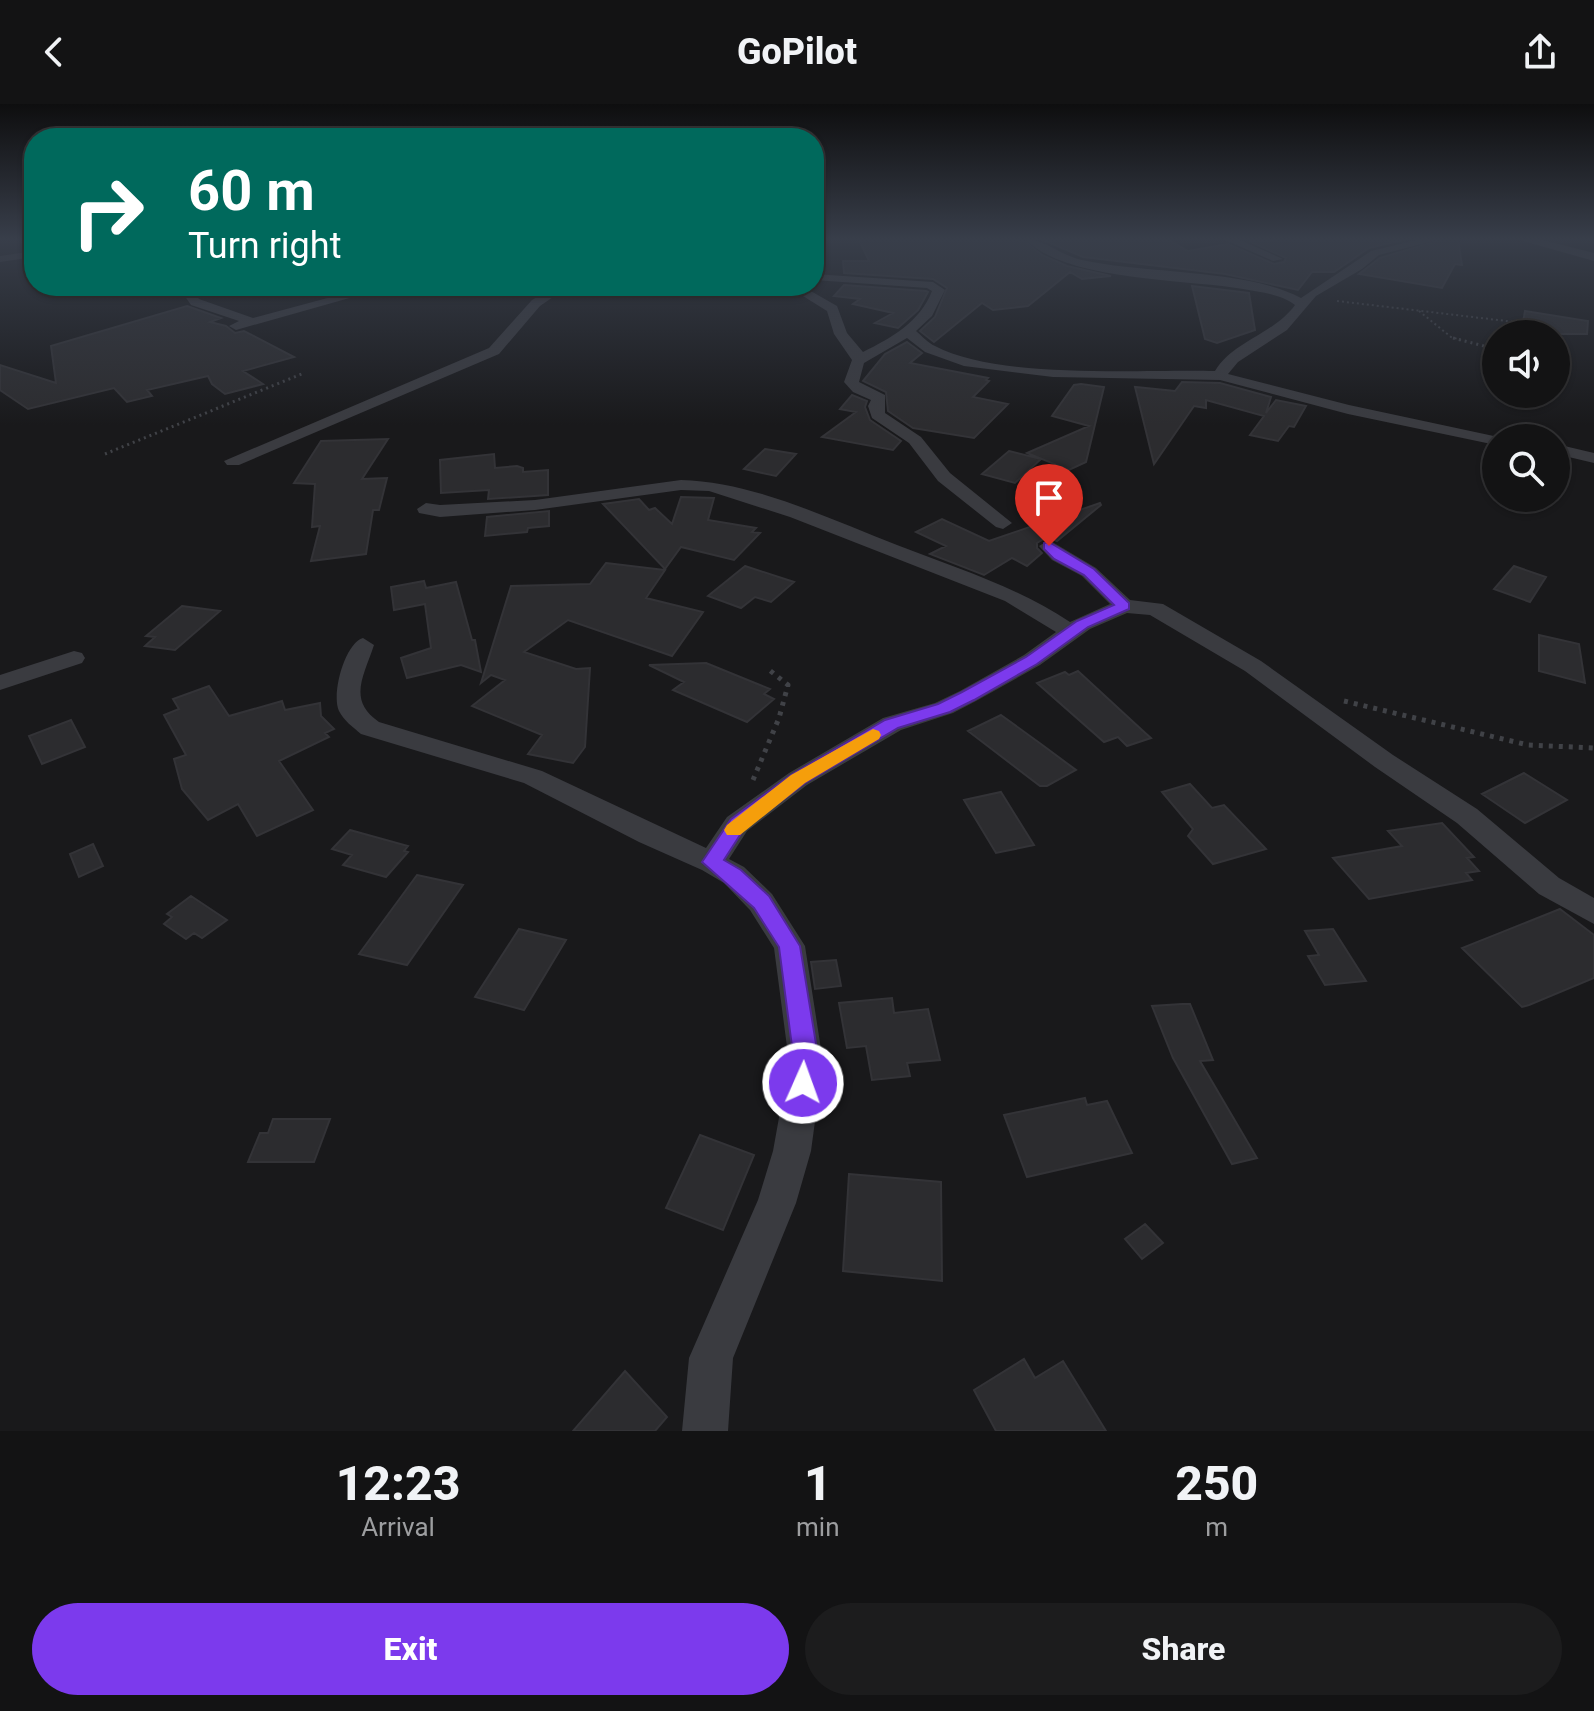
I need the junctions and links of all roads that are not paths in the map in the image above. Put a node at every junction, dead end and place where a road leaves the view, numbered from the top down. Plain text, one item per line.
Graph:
1 (194, 301) edge
2 (331, 301) edge
3 (539, 301) edge
4 (819, 301) edge
5 (933, 301) edge
6 (1304, 301) edge
7 (253, 322) junction
8 (236, 326) dead end
9 (907, 331) junction
10 (859, 360) junction
11 (1220, 376) junction
12 (1482, 437) edge
13 (1570, 452) edge
14 (1594, 458) edge
15 (233, 461) dead end
16 (426, 509) dead end
17 (1003, 523) dead end
18 (1049, 546) dead end
19 (1124, 606) junction
20 (1070, 632) junction
21 (363, 645) dead end
22 (74, 658) dead end
23 (0, 683) edge
24 (712, 862) junction
25 (1594, 912) edge
26 (705, 1431) edge

1 - 7 street
2 - 7 street
3 - 15 street
4 - 10 street
5 - 9 street
6 - 11 street
7 - 8 street
9 - 10 street
9 - 11 street
10 - 17 street
11 - 12 street
13 - 14 street
16 - 20 street
18 - 19 street
19 - 20 street
19 - 25 street
20 - 24 street
21 - 24 street
22 - 23 street
24 - 26 street

